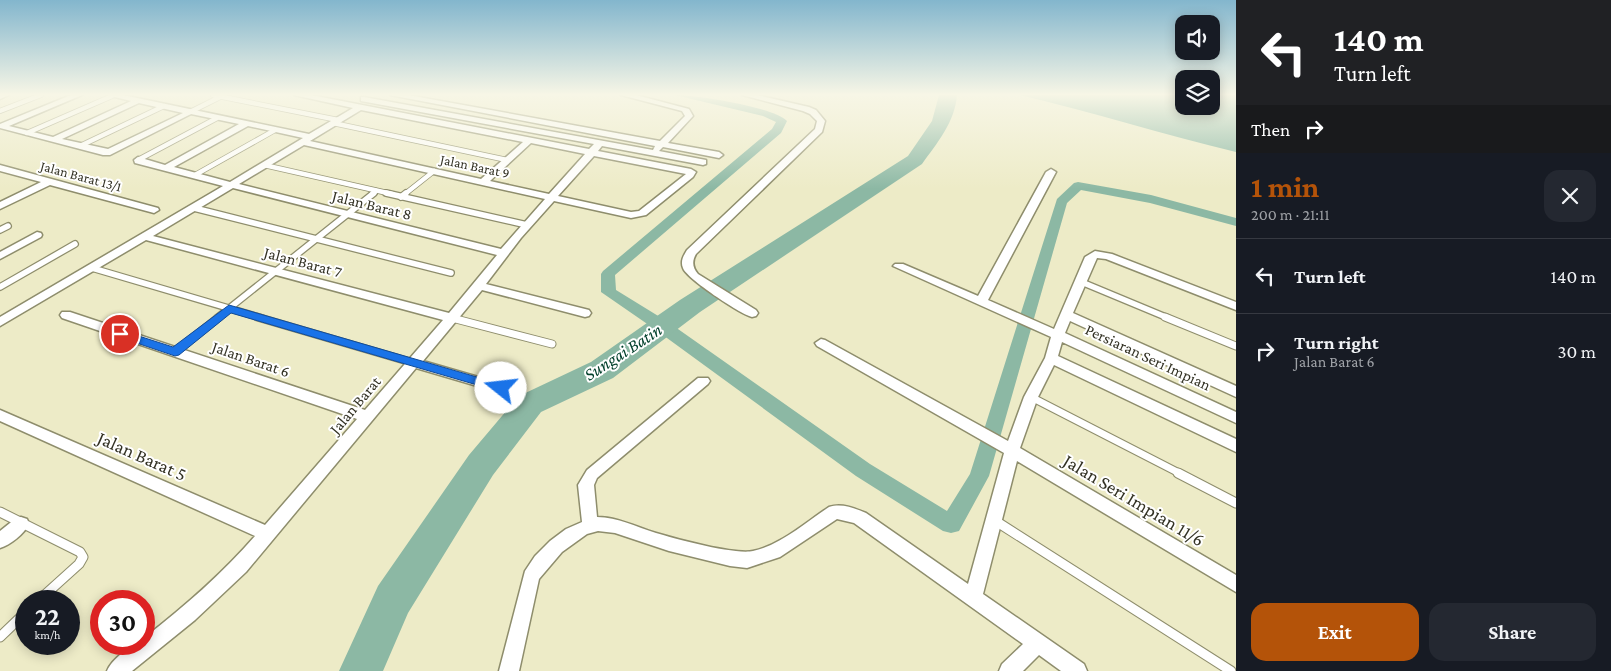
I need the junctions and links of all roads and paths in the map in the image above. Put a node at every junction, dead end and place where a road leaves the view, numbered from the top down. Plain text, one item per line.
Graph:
1 (2, 126) edge
2 (42, 126) edge
3 (83, 126) edge
4 (121, 126) edge
5 (161, 126) edge
6 (201, 126) edge
7 (242, 126) edge
8 (257, 126) edge
9 (328, 126) edge
10 (355, 126) edge
11 (459, 126) edge
12 (495, 126) edge
13 (565, 126) edge
14 (679, 126) edge
15 (821, 126) edge
16 (275, 130) junction
17 (27, 133) junction
18 (306, 139) junction
19 (53, 140) junction
20 (530, 140) junction
21 (661, 144) junction
22 (80, 146) junction
23 (596, 147) junction
24 (654, 153) junction
25 (719, 155) dead end
26 (138, 160) joint
27 (507, 160) junction
28 (703, 162) dead end
29 (264, 166) junction
30 (0, 168) edge
31 (166, 168) junction
32 (434, 171) junction
33 (1051, 172) dead end
34 (195, 176) junction
35 (50, 182) junction
36 (483, 182) junction
37 (232, 186) junction
38 (376, 191) junction
39 (402, 197) junction
40 (552, 197) junction
41 (0, 206) edge
42 (194, 208) junction
43 (154, 210) dead end
44 (346, 215) junction
45 (527, 225) junction
46 (8, 226) dead end
47 (0, 230) edge
48 (37, 235) dead end
49 (145, 237) junction
50 (316, 239) junction
51 (75, 244) dead end
52 (504, 253) junction
53 (0, 256) edge
54 (899, 266) dead end
55 (92, 268) junction
56 (276, 271) junction
57 (451, 273) dead end
58 (1079, 281) junction
59 (479, 286) junction
60 (0, 287) edge
61 (981, 302) junction
62 (1236, 306) edge
63 (229, 308) junction
64 (585, 313) dead end
65 (752, 313) dead end
66 (66, 315) dead end
67 (1066, 315) junction
68 (452, 318) junction
69 (0, 322) edge
70 (1058, 335) junction
71 (821, 343) dead end
72 (552, 344) dead end
73 (1236, 346) edge
74 (175, 352) junction
75 (1051, 358) junction
76 (414, 362) junction
77 (703, 381) dead end
78 (501, 388) dead end
79 (1236, 392) edge
80 (1031, 397) junction
81 (0, 415) edge
82 (368, 417) junction
83 (1236, 418) edge
84 (1236, 446) edge
85 (1006, 447) junction
86 (1236, 503) edge
87 (0, 512) edge
88 (994, 519) junction
89 (21, 524) junction
90 (590, 525) junction
91 (268, 534) junction
92 (0, 541) edge
93 (1236, 584) edge
94 (50, 590) edge
95 (973, 597) junction
96 (15, 623) edge
97 (0, 637) edge
98 (1038, 643) junction
99 (117, 671) edge
100 (509, 671) edge
101 (1009, 671) edge
102 (1077, 671) edge
103 (1231, 671) edge

1 - 17 street
2 - 17 lane
3 - 19 street
4 - 22 lane
5 - 22 street
6 - 26 lane
7 - 31 street
8 - 16 street, Jalan Barat 9
9 - 18 street
10 - 27 lane
11 - 20 street
12 - 23 street
13 - 21 street
14 - 21 street
15 - 65 street
16 - 18 street, Jalan Barat 9
16 - 34 lane
17 - 19 street
18 - 29 street
18 - 32 street, Jalan Barat 9
19 - 22 street
20 - 23 street
20 - 27 street
21 - 24 street
21 - 25 street
23 - 24 street
23 - 40 street, Jalan Barat
23 - 40 street, Jalan Barat 9
24 - 28 street
26 - 31 street, Jalan Barat 8
27 - 36 street
29 - 37 street
29 - 38 lane
30 - 35 street, Jalan Barat 13/1
31 - 34 street, Jalan Barat 8
32 - 36 street, Jalan Barat 9
32 - 39 lane
33 - 61 street
34 - 37 street, Jalan Barat 8
35 - 41 street
35 - 43 street, Jalan Barat 13/1
36 - 40 street, Jalan Barat 9
37 - 42 street
37 - 44 street, Jalan Barat 8
38 - 39 lane
38 - 44 lane
39 - 45 lane
40 - 45 street, Jalan Barat
42 - 49 street
42 - 50 lane
44 - 50 lane
44 - 52 street, Jalan Barat 8
45 - 52 street, Jalan Barat
46 - 47 lane
48 - 53 street
49 - 55 street
49 - 56 street, Jalan Barat 7
50 - 56 lane
50 - 57 lane
51 - 60 lane
52 - 59 street, Jalan Barat
54 - 61 street, Persiaran Seri Impian
55 - 63 lane
55 - 69 street
56 - 63 lane
56 - 68 street, Jalan Barat 7
58 - 62 street
58 - 67 street
58 - 73 lane
59 - 64 street
59 - 68 street, Jalan Barat
61 - 70 street, Persiaran Seri Impian
63 - 74 lane
63 - 76 lane
66 - 74 street, Jalan Barat 6
67 - 70 street
67 - 79 street
68 - 72 lane
68 - 76 street, Jalan Barat
70 - 75 street
70 - 83 street, Persiaran Seri Impian
71 - 85 street, Jalan Seri Impian 11/6
74 - 82 street, Jalan Barat 6
75 - 80 street
75 - 84 street
76 - 78 street
76 - 82 street, Jalan Barat
77 - 90 street
80 - 85 street
80 - 86 lane
81 - 91 street, Jalan Barat 5
82 - 91 street, Jalan Barat
85 - 88 street
85 - 93 street, Jalan Seri Impian 11/6
87 - 89 lane
88 - 95 street
88 - 103 lane
89 - 92 street
89 - 94 lane
90 - 95 street
90 - 100 street
91 - 99 street, Jalan Barat
95 - 98 street
96 - 97 lane
98 - 101 street
98 - 102 street

